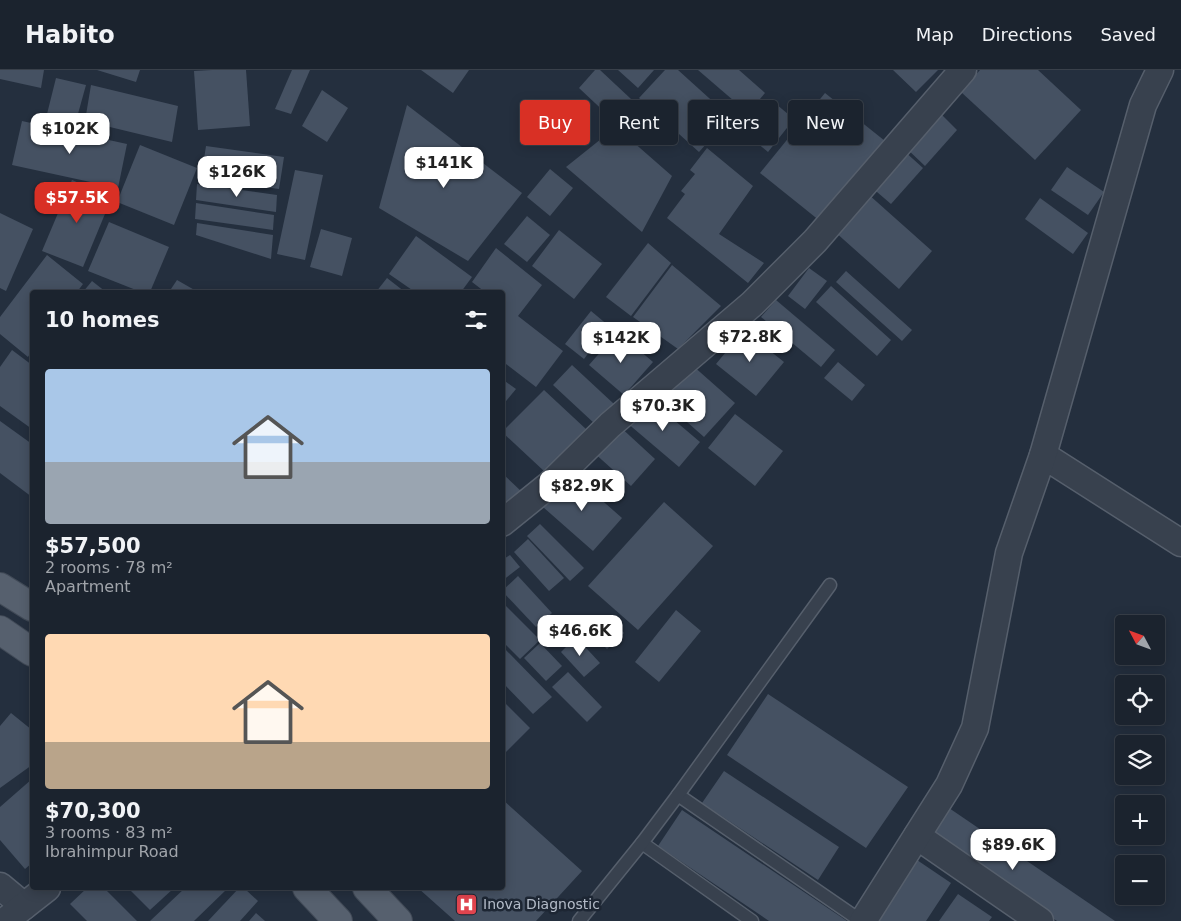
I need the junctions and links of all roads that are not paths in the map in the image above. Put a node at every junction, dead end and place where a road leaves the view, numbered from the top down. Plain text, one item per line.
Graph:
1 (963, 70) edge
2 (1160, 70) edge
3 (1043, 455) junction
4 (505, 521) edge
5 (1181, 543) edge
6 (830, 586) dead end
7 (0, 587) edge
8 (30, 606) edge
9 (0, 630) edge
10 (30, 651) edge
11 (678, 794) junction
12 (917, 836) junction
13 (642, 843) junction
14 (0, 886) edge
15 (44, 890) edge
16 (309, 890) edge
17 (369, 890) edge
18 (15, 913) edge
19 (1024, 916) edge
20 (338, 921) edge
21 (398, 921) edge
22 (579, 921) edge
23 (752, 921) edge
24 (862, 921) edge

1 - 4 street
2 - 3 street
3 - 5 street
3 - 12 street
6 - 11 lane
7 - 8 main road
9 - 10 main road
11 - 13 lane
11 - 24 lane
12 - 19 street
12 - 24 street
13 - 22 lane
13 - 23 lane
14 - 18 street
15 - 18 street
16 - 20 main road
17 - 21 main road

